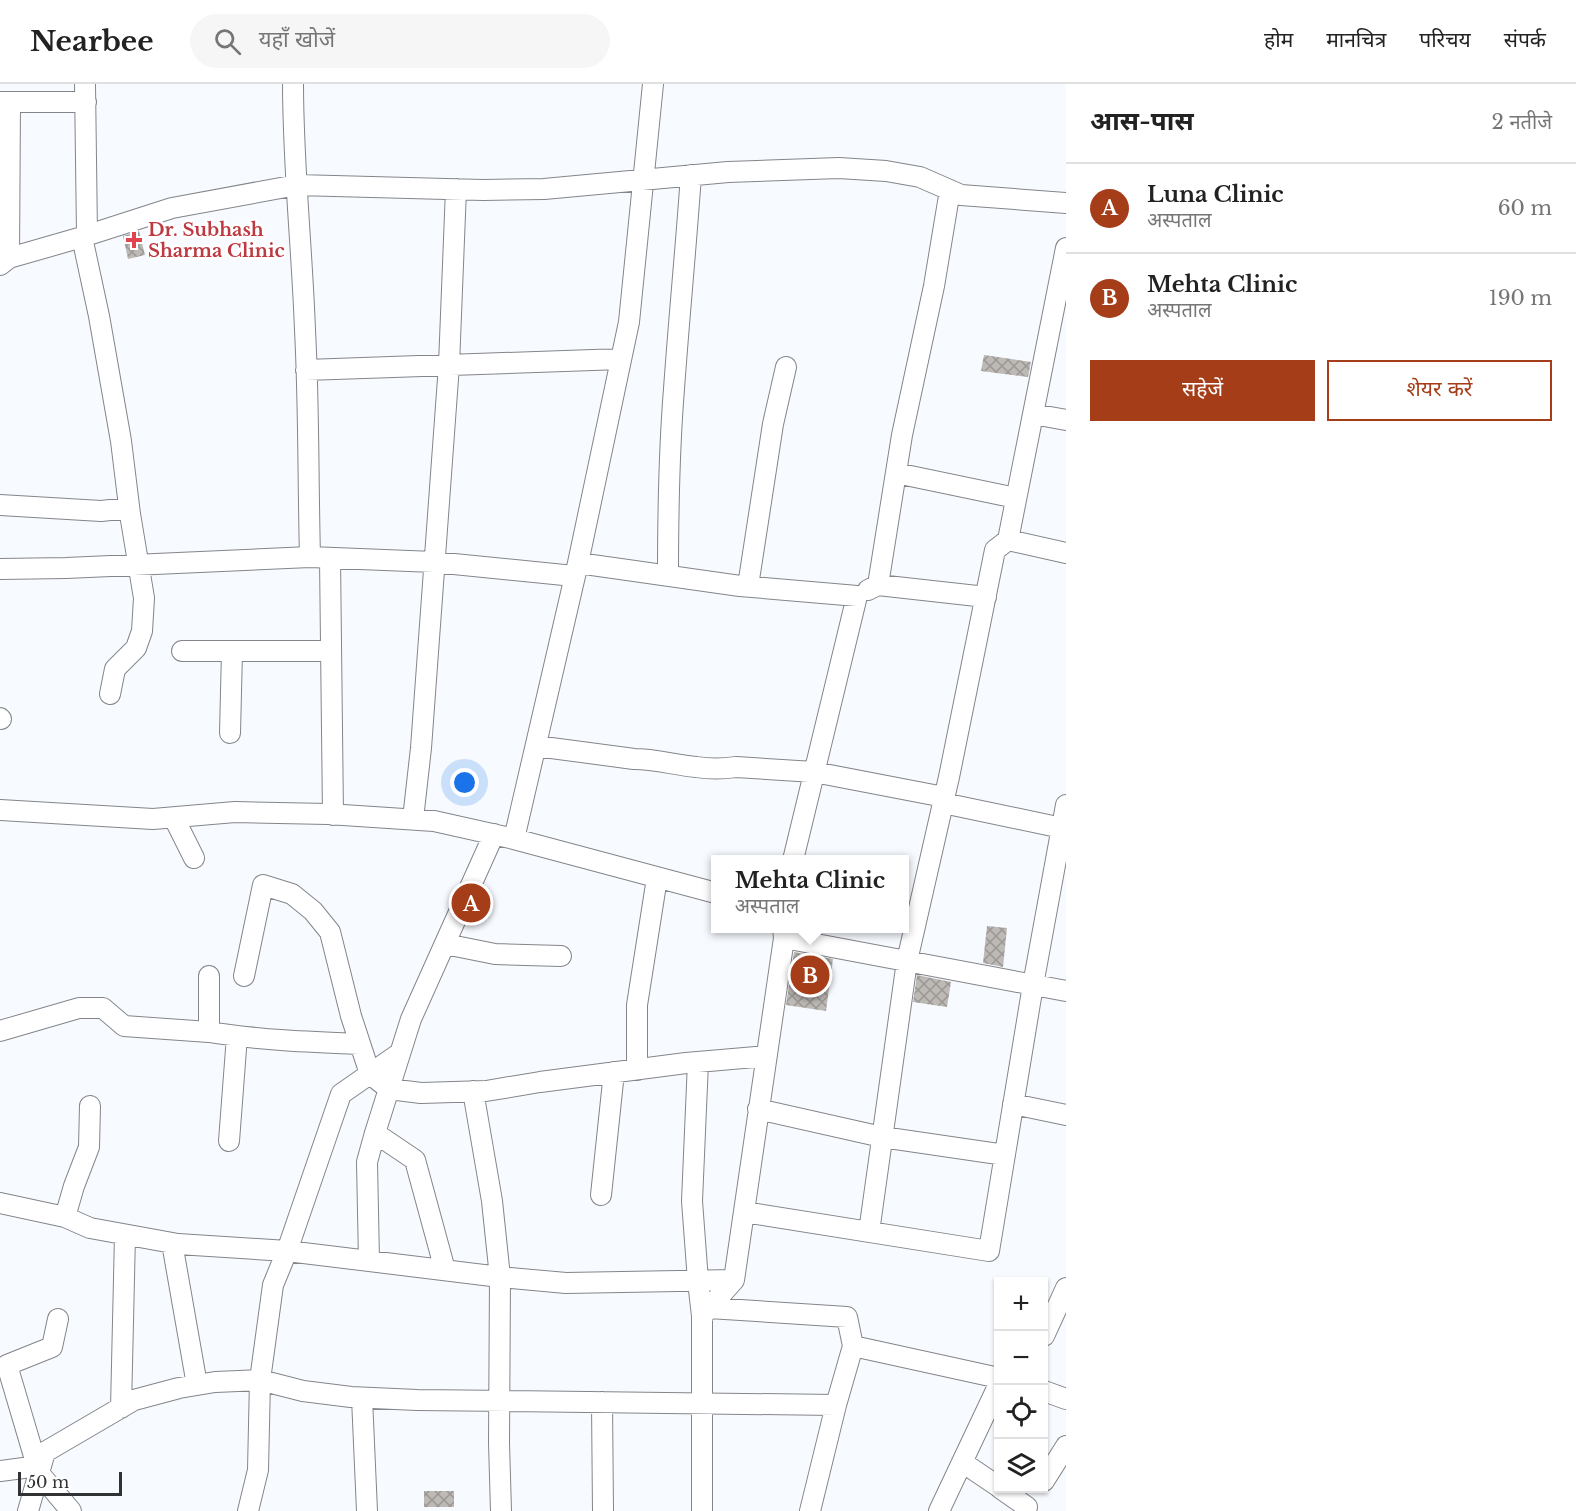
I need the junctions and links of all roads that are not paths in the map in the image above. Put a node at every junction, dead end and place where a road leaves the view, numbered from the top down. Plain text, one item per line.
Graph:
1 (293, 84) edge
2 (653, 84) edge
3 (86, 93) edge
4 (5, 102) edge
5 (690, 175) junction
6 (644, 180) junction
7 (297, 185) junction
8 (456, 189) junction
9 (950, 190) junction
10 (1066, 203) edge
11 (85, 236) junction
12 (1066, 248) edge
13 (5, 261) edge
14 (1061, 304) edge
15 (621, 359) junction
16 (449, 365) junction
17 (786, 367) dead end
18 (306, 370) junction
19 (1033, 414) junction
20 (1066, 420) edge
21 (896, 473) junction
22 (1016, 498) junction
23 (0, 505) edge
24 (129, 508) junction
25 (1008, 540) junction
26 (1066, 553) edge
27 (310, 557) junction
28 (330, 558) junction
29 (434, 562) junction
30 (137, 564) junction
31 (0, 569) edge
32 (576, 570) junction
33 (668, 576) junction
34 (878, 585) junction
35 (748, 586) junction
36 (857, 596) junction
37 (986, 597) junction
38 (182, 651) dead end
39 (232, 651) junction
40 (331, 651) junction
41 (110, 694) dead end
42 (230, 733) dead end
43 (536, 746) junction
44 (814, 772) junction
45 (944, 800) junction
46 (1066, 805) edge
47 (0, 810) edge
48 (333, 815) junction
49 (174, 818) junction
50 (413, 819) junction
51 (1064, 827) edge
52 (494, 834) junction
53 (514, 839) junction
54 (795, 855) edge
55 (194, 858) dead end
56 (657, 878) junction
57 (711, 892) edge
58 (784, 933) edge
59 (445, 944) junction
60 (561, 956) dead end
61 (907, 961) junction
62 (209, 976) dead end
63 (243, 976) dead end
64 (1033, 985) junction
65 (1066, 992) edge
66 (0, 1031) edge
67 (209, 1032) junction
68 (237, 1036) junction
69 (360, 1044) junction
70 (400, 1053) junction
71 (766, 1056) junction
72 (698, 1062) junction
73 (638, 1070) junction
74 (614, 1072) junction
75 (370, 1074) junction
76 (389, 1089) junction
77 (473, 1091) junction
78 (1013, 1104) junction
79 (90, 1106) dead end
80 (758, 1109) junction
81 (1066, 1115) edge
82 (375, 1133) junction
83 (882, 1137) junction
84 (229, 1141) dead end
85 (1005, 1155) junction
86 (601, 1195) dead end
87 (0, 1203) edge
88 (744, 1212) junction
89 (65, 1217) junction
90 (869, 1232) junction
91 (125, 1235) junction
92 (172, 1243) junction
93 (287, 1251) junction
94 (369, 1262) junction
95 (445, 1270) junction
96 (500, 1277) junction
97 (734, 1280) junction
98 (698, 1281) junction
99 (1066, 1288) edge
100 (705, 1312) junction
101 (58, 1319) dead end
102 (1046, 1331) edge
103 (853, 1346) junction
104 (4, 1362) edge
105 (994, 1377) edge
106 (260, 1380) junction
107 (197, 1385) junction
108 (999, 1385) edge
109 (1048, 1392) edge
110 (362, 1398) junction
111 (1066, 1399) edge
112 (499, 1401) junction
113 (602, 1402) junction
114 (701, 1402) junction
115 (836, 1405) junction
116 (121, 1408) junction
117 (1066, 1446) edge
118 (962, 1462) junction
119 (0, 1471) edge
120 (39, 1473) junction
121 (1048, 1475) edge
122 (994, 1484) edge
123 (1005, 1493) edge
124 (1036, 1493) edge
125 (1025, 1509) edge
126 (28, 1511) edge
127 (71, 1511) edge
128 (248, 1511) edge
129 (367, 1511) edge
130 (501, 1511) edge
131 (603, 1511) edge
132 (702, 1511) edge
133 (810, 1511) edge
134 (939, 1511) edge

1 - 7 street
2 - 6 street
3 - 4 street
3 - 11 street
4 - 13 street
5 - 6 street
5 - 9 street
5 - 33 street
6 - 8 street
6 - 15 street
7 - 8 street
7 - 11 street
7 - 18 street
8 - 16 street
9 - 10 street
9 - 21 street
11 - 13 street
11 - 24 street
12 - 14 street
14 - 19 street
15 - 16 street
15 - 32 street
16 - 18 street
16 - 29 street
17 - 35 street
18 - 27 street
19 - 20 street
19 - 22 street
21 - 22 street
21 - 34 street
22 - 25 street
23 - 24 street
24 - 30 street
25 - 26 street
25 - 37 street
27 - 28 street
27 - 30 street
28 - 29 street
28 - 40 street
29 - 32 street
29 - 50 street
30 - 31 street
30 - 41 street
32 - 33 street
32 - 43 street
33 - 35 street
34 - 36 street
34 - 37 street
35 - 36 street
36 - 44 street
37 - 45 street
38 - 39 street
39 - 40 street
39 - 42 street
40 - 48 street
43 - 44 street
43 - 53 street
44 - 45 street
44 - 54 street
45 - 51 street
45 - 61 street
46 - 51 street
47 - 49 street
48 - 49 street
48 - 50 street
49 - 55 street
50 - 52 street
51 - 64 street
52 - 53 street
52 - 59 street
53 - 56 street
56 - 57 street
56 - 73 street
58 - 61 street
58 - 71 street
59 - 60 street
59 - 70 street
61 - 64 street
61 - 83 street
62 - 67 street
63 - 69 street
64 - 65 street
64 - 78 street
66 - 67 street
67 - 68 street
68 - 69 street
68 - 84 street
69 - 75 street
70 - 75 street
70 - 76 street
71 - 72 street
71 - 80 street
72 - 73 street
72 - 98 street
73 - 74 street
74 - 77 street
74 - 86 street
75 - 76 street
75 - 93 street
76 - 77 street
76 - 82 street
77 - 96 street
78 - 81 street
78 - 85 street
79 - 89 street
80 - 83 street
80 - 88 street
82 - 94 street
82 - 95 street
83 - 85 street
83 - 90 street
85 - 90 street
87 - 89 street
88 - 90 street
88 - 97 street
89 - 91 street
91 - 92 street
91 - 116 street
92 - 93 street
92 - 107 street
93 - 94 street
93 - 106 street
94 - 95 street
95 - 96 street
96 - 98 street
96 - 112 street
97 - 98 street
97 - 100 street
98 - 100 street
99 - 102 street
100 - 103 street
100 - 114 street
101 - 104 street
103 - 105 street
103 - 115 street
104 - 120 street
106 - 107 street
106 - 110 street
106 - 128 street
107 - 116 street
108 - 118 street
109 - 111 street
110 - 112 street
110 - 129 street
112 - 113 street
112 - 130 street
113 - 114 street
113 - 131 street
114 - 115 street
114 - 132 street
115 - 133 street
116 - 120 street
117 - 121 street
118 - 122 street
118 - 134 street
119 - 120 street
120 - 126 street
120 - 127 street
123 - 125 street
124 - 125 street

